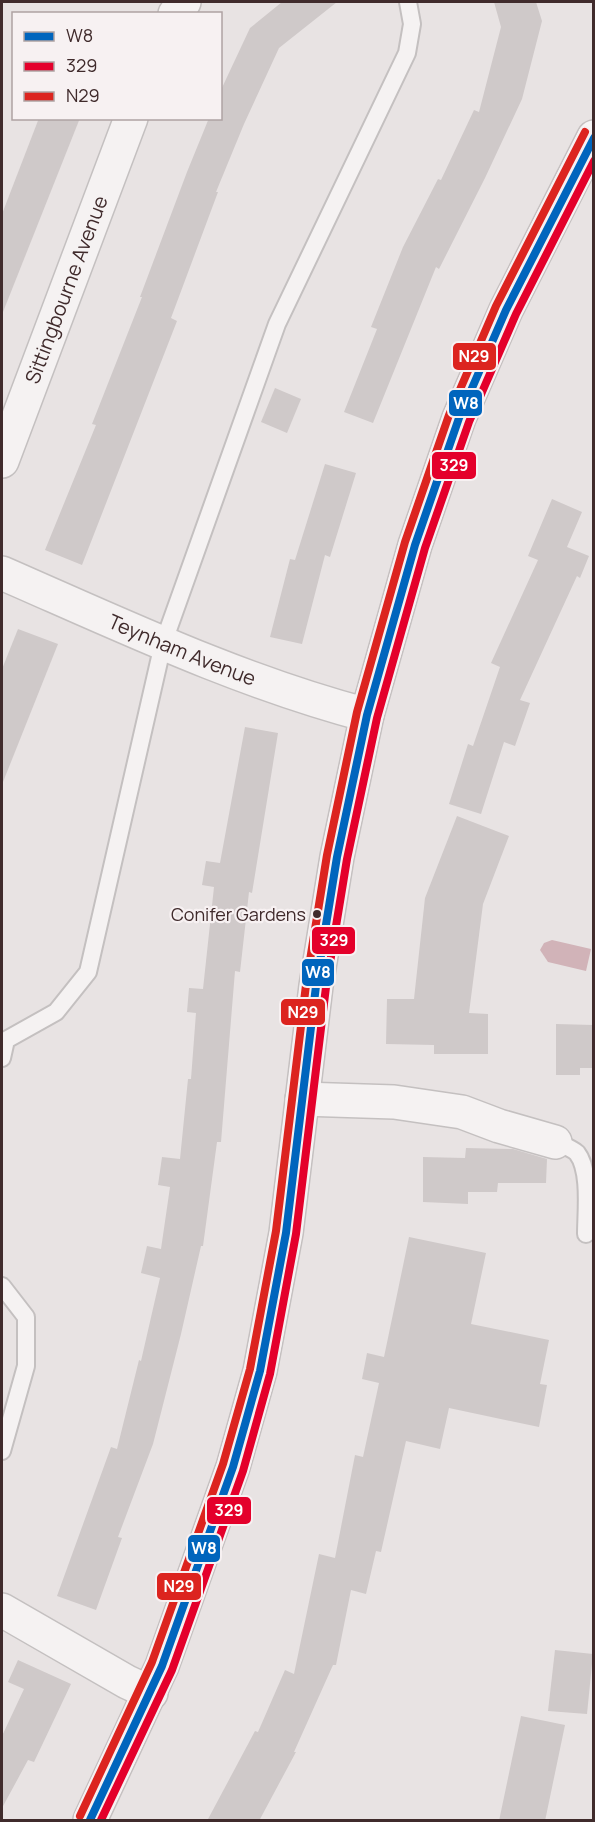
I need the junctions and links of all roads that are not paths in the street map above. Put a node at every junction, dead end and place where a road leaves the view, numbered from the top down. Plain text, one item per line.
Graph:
1 (408, 2) edge
2 (130, 120) edge
3 (594, 137) edge
4 (2, 461) edge
5 (2, 573) edge
6 (163, 644) junction
7 (367, 715) junction
8 (2, 1058) edge
9 (302, 1099) junction
10 (555, 1142) joint
11 (586, 1234) dead end
12 (2, 1286) edge
13 (2, 1451) edge
14 (2, 1610) edge
15 (151, 1693) junction
16 (90, 1821) edge

1 - 6 lane
2 - 4 street, Sittingbourne Avenue
3 - 7 main road
5 - 6 street, Teynham Avenue
6 - 7 street, Teynham Avenue
6 - 8 lane
7 - 9 main road
9 - 10 street
9 - 15 main road
10 - 11 lane
12 - 13 lane
14 - 15 street
15 - 16 main road

